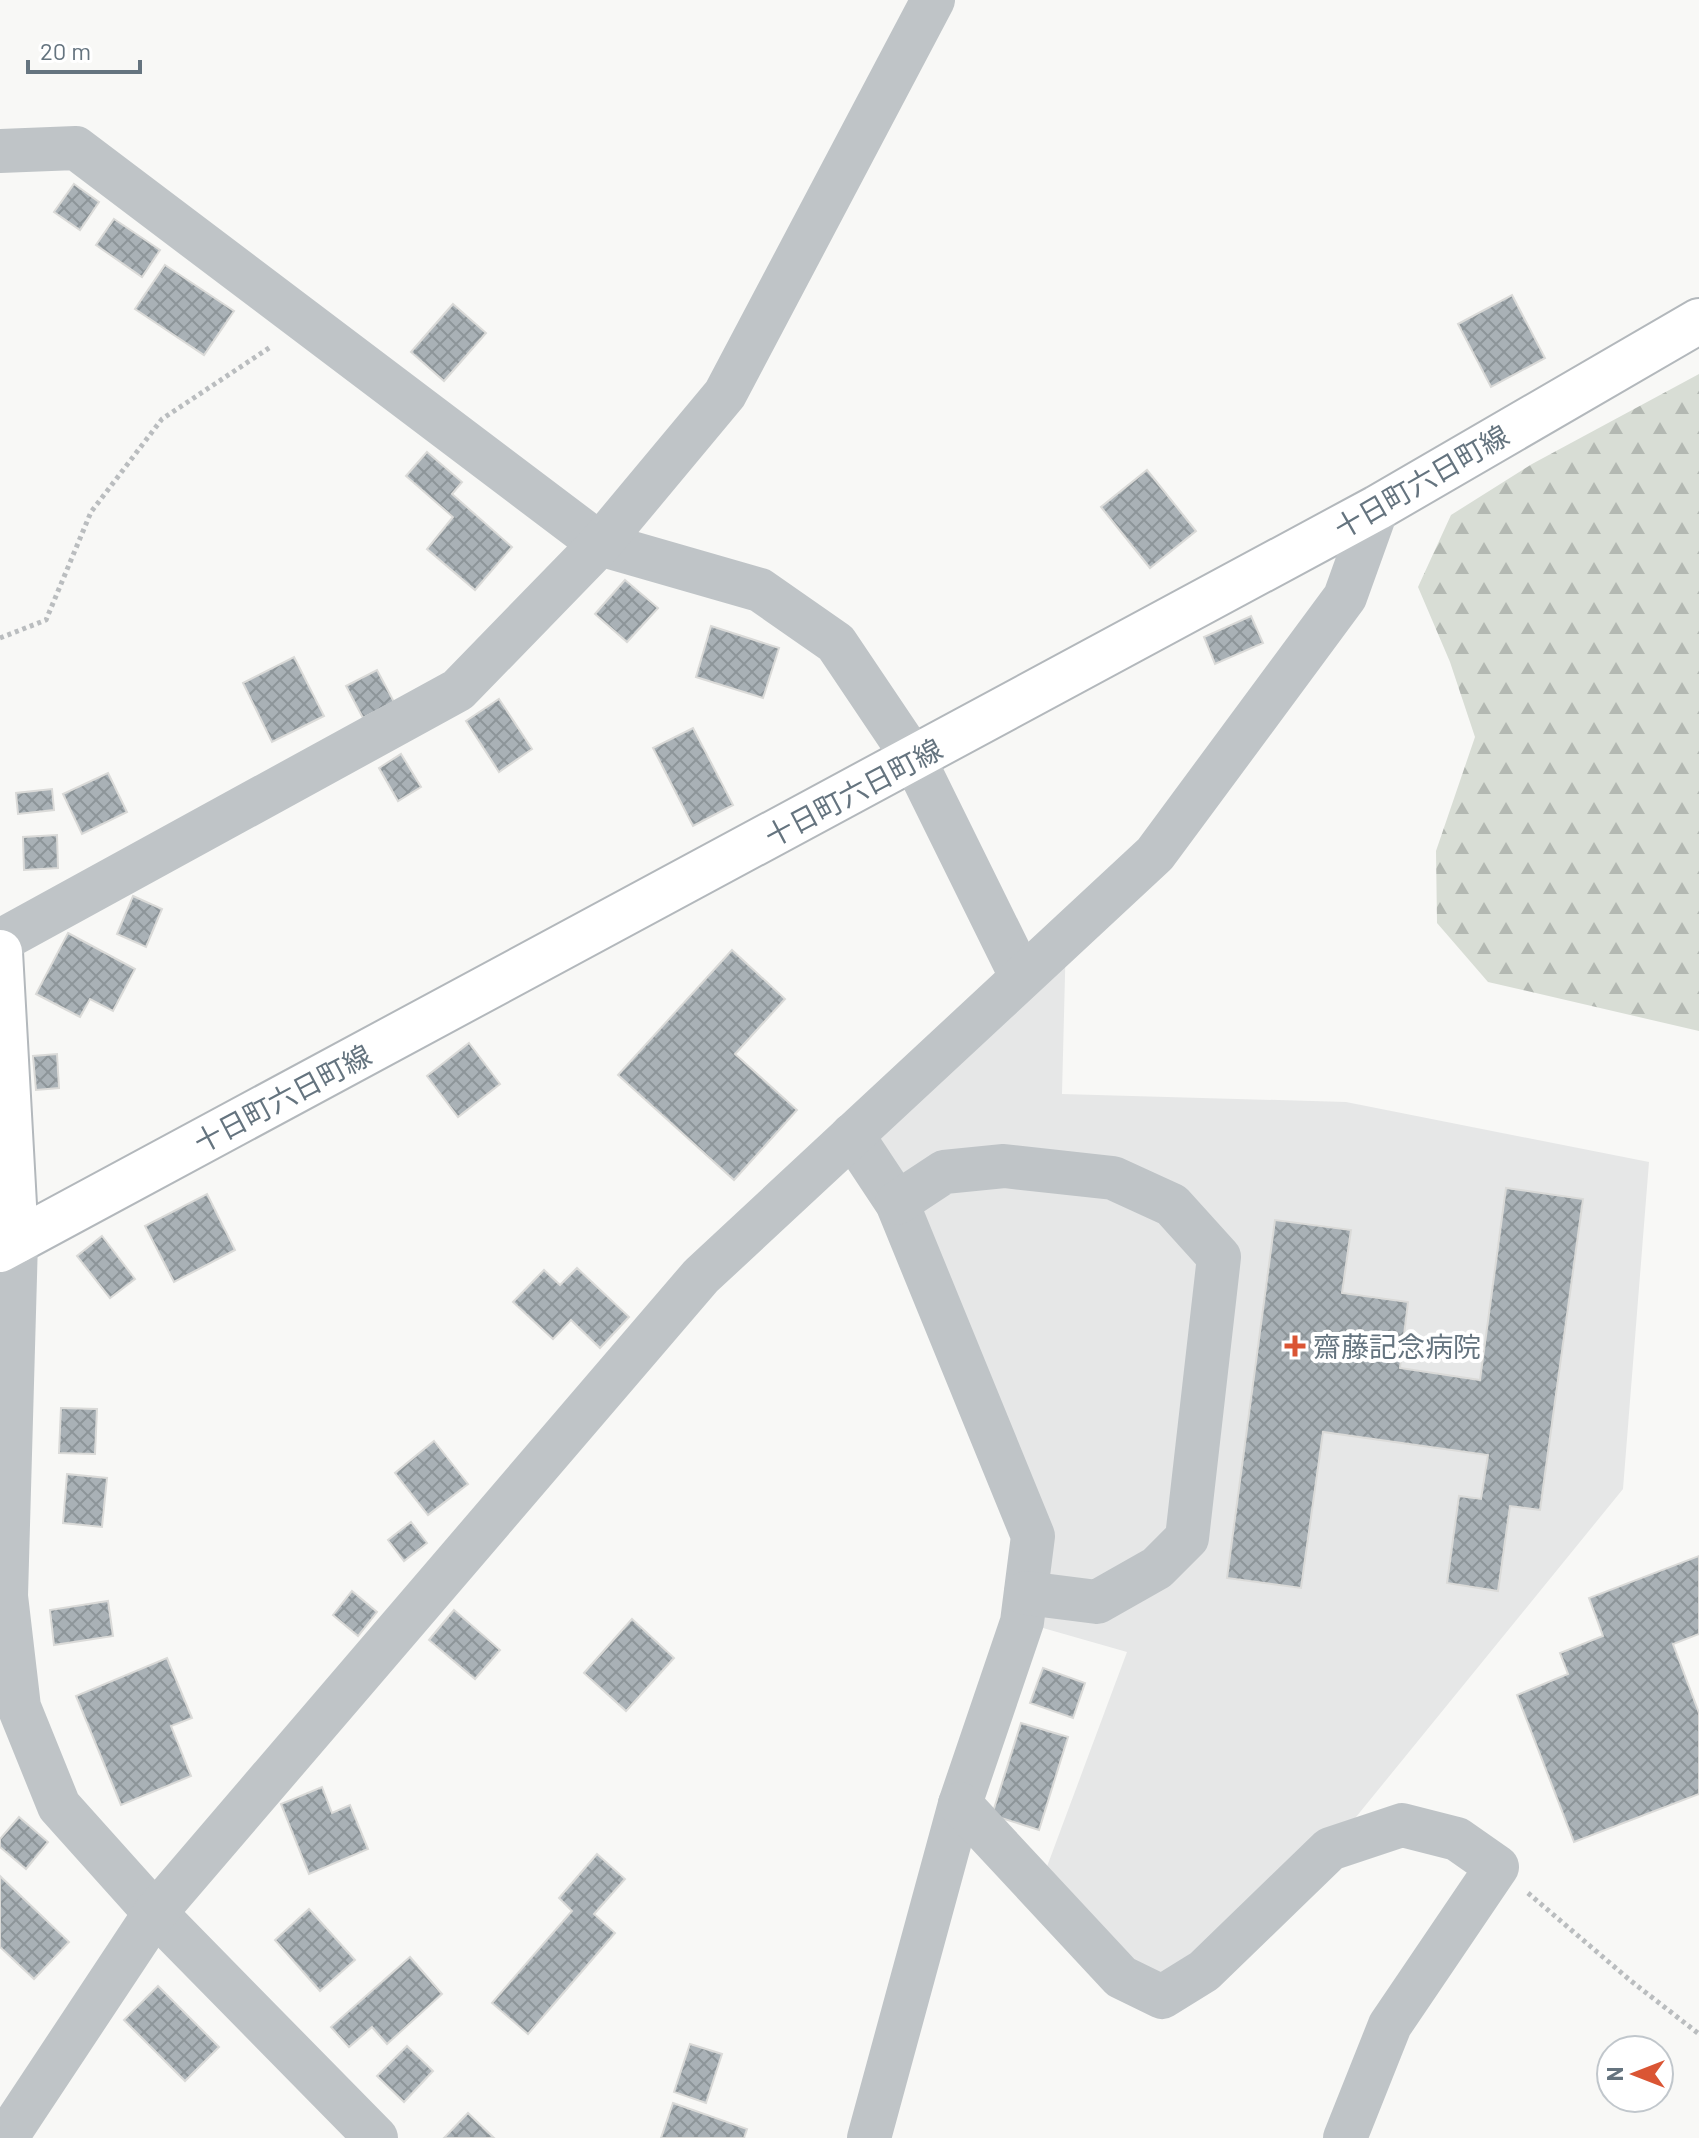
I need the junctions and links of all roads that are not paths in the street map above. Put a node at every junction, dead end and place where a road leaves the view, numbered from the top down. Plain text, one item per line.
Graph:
1 (933, 0) edge
2 (0, 151) edge
3 (1699, 321) edge
4 (1377, 508) junction
5 (600, 544) junction
6 (914, 759) junction
7 (0, 941) edge
8 (0, 952) edge
9 (1021, 976) junction
10 (852, 1135) junction
11 (897, 1203) junction
12 (8, 1245) edge
13 (1026, 1593) junction
14 (3, 1597) edge
15 (960, 1804) junction
16 (155, 1913) junction
17 (6, 2138) edge
18 (376, 2138) edge
19 (869, 2138) edge
20 (1345, 2138) edge

1 - 5 street
2 - 5 street
3 - 4 main road, 十日町六日町線
4 - 6 main road, 十日町六日町線
4 - 9 street
5 - 6 street
5 - 7 street
6 - 9 street
6 - 12 main road, 十日町六日町線
8 - 12 main road
9 - 10 street
10 - 11 street
10 - 16 street
11 - 13 street
11 - 13 street
12 - 14 street
13 - 15 street
14 - 16 street
15 - 19 street
15 - 20 street
16 - 17 street
16 - 18 street

